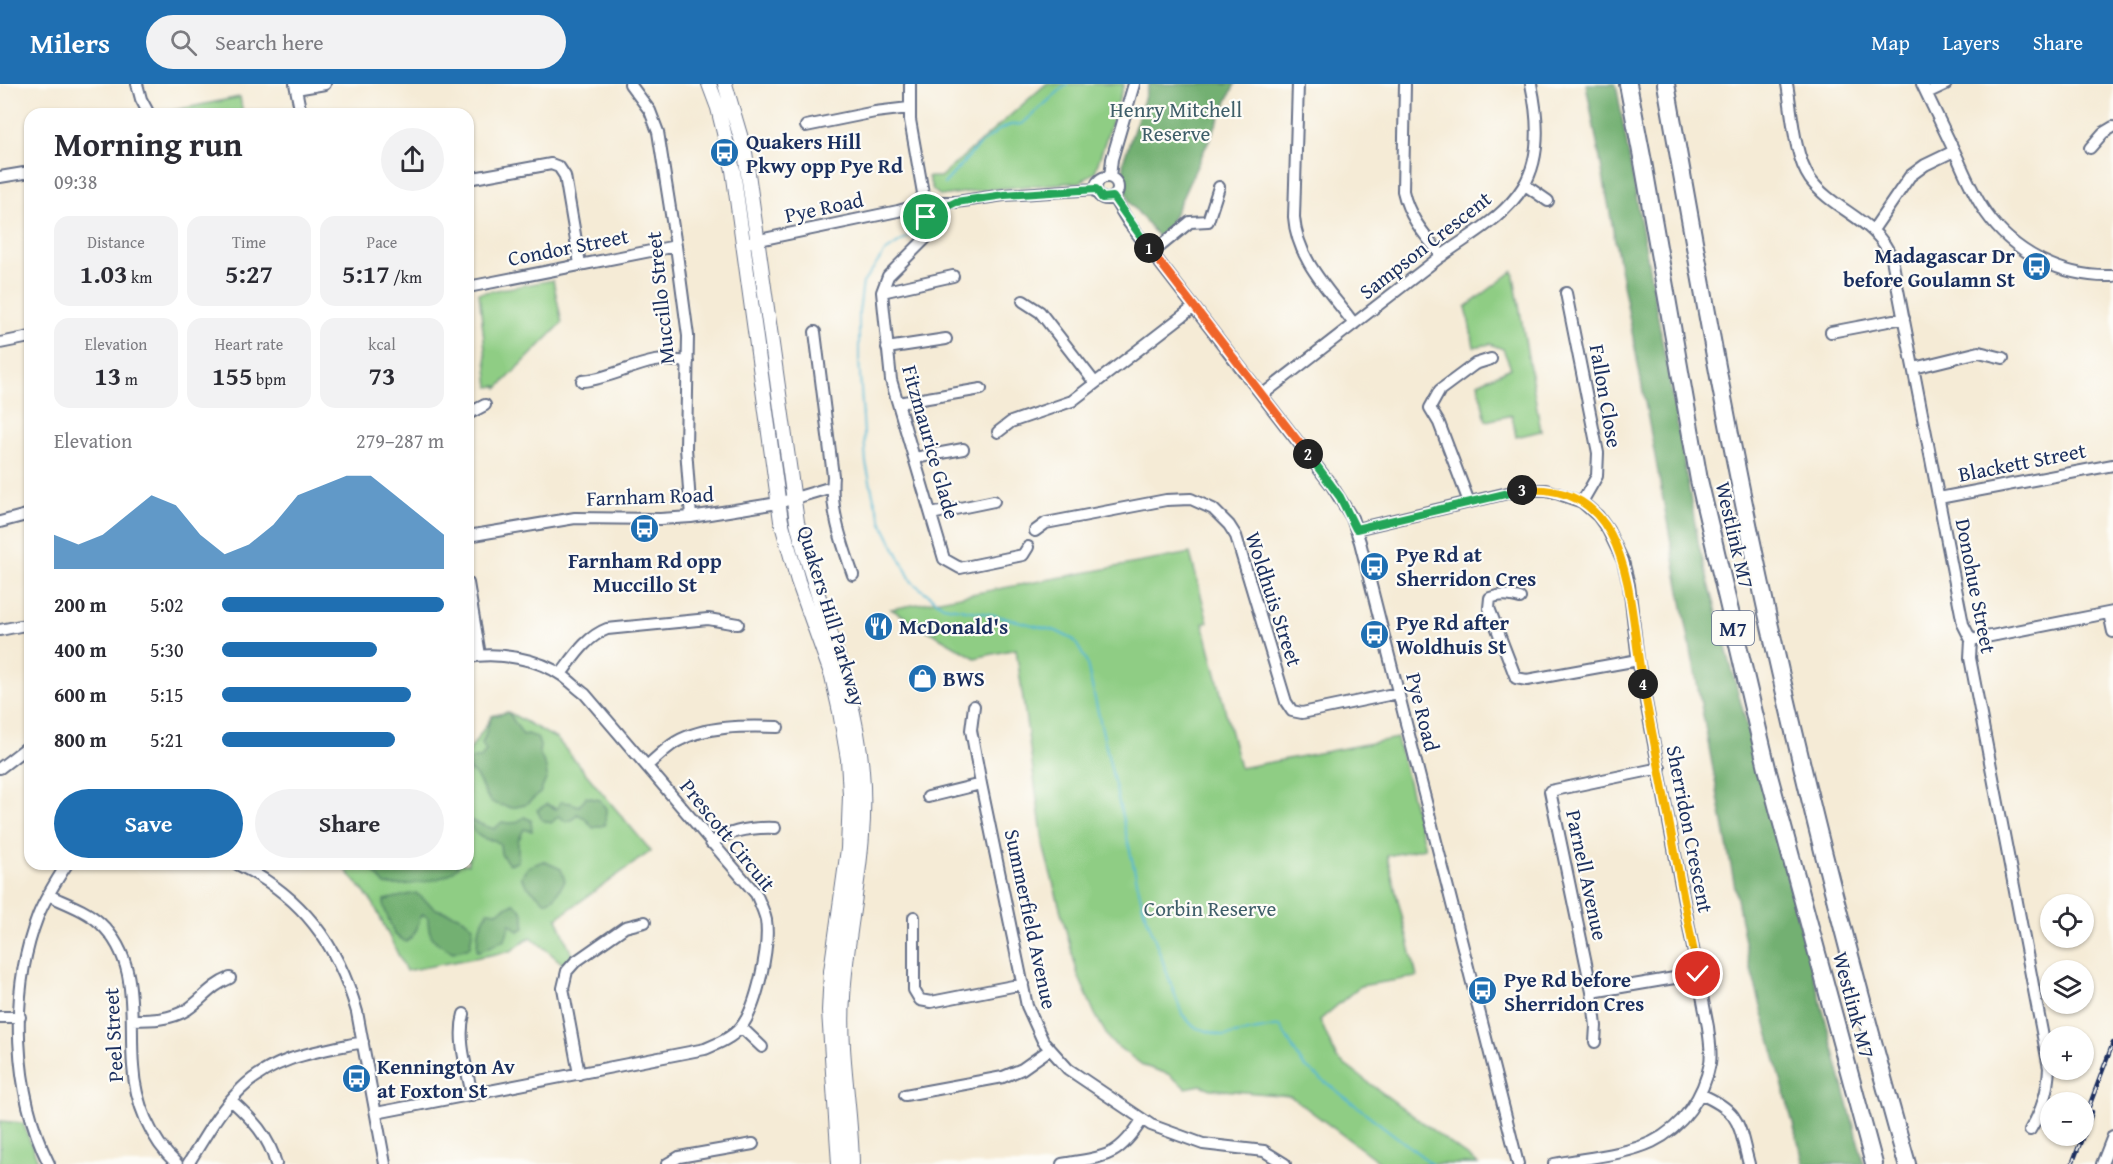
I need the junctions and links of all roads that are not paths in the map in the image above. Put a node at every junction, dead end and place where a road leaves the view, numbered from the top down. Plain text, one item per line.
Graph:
1 (137, 84) edge
2 (326, 84) edge
3 (630, 84) edge
4 (709, 84) edge
5 (725, 84) edge
6 (910, 84) edge
7 (1134, 84) edge
8 (1298, 84) edge
9 (1405, 84) edge
10 (1531, 84) edge
11 (1628, 84) edge
12 (1666, 84) edge
13 (1786, 84) edge
14 (1946, 84) edge
15 (296, 87) edge
16 (1924, 89) edge
17 (146, 108) edge
18 (300, 108) edge
19 (909, 108) junction
20 (806, 126) dead end
21 (2113, 127) edge
22 (2090, 148) dead end
23 (1954, 151) junction
24 (24, 173) edge
25 (0, 177) edge
26 (1110, 177) junction
27 (474, 178) edge
28 (1525, 185) junction
29 (1219, 187) dead end
30 (1096, 189) junction
31 (1113, 197) junction
32 (1548, 201) dead end
33 (927, 209) junction
34 (1874, 230) junction
35 (751, 242) junction
36 (676, 246) junction
37 (1152, 253) junction
38 (1442, 256) junction
39 (580, 264) junction
40 (953, 276) dead end
41 (2113, 276) edge
42 (474, 285) edge
43 (882, 292) junction
44 (1566, 293) dead end
45 (1023, 301) dead end
46 (1194, 307) junction
47 (1904, 318) junction
48 (1354, 324) junction
49 (815, 332) dead end
50 (1831, 332) dead end
51 (24, 338) edge
52 (946, 339) dead end
53 (0, 343) edge
54 (887, 348) junction
55 (2003, 358) dead end
56 (1491, 359) dead end
57 (688, 362) junction
58 (1914, 368) junction
59 (582, 381) dead end
60 (1095, 383) junction
61 (981, 388) dead end
62 (1262, 395) junction
63 (898, 403) junction
64 (485, 405) dead end
65 (474, 411) edge
66 (998, 432) dead end
67 (963, 449) dead end
68 (915, 458) junction
69 (2113, 465) edge
70 (833, 491) junction
71 (1939, 498) junction
72 (792, 499) junction
73 (994, 501) dead end
74 (1469, 502) junction
75 (1582, 502) junction
76 (778, 503) junction
77 (931, 514) junction
78 (24, 516) edge
79 (690, 517) junction
80 (0, 522) edge
81 (1356, 529) junction
82 (1035, 531) dead end
83 (474, 535) edge
84 (1028, 547) dead end
85 (853, 575) dead end
86 (1520, 598) dead end
87 (2111, 612) edge
88 (474, 619) edge
89 (738, 624) dead end
90 (24, 625) edge
91 (0, 630) edge
92 (2113, 632) edge
93 (1971, 640) junction
94 (480, 655) junction
95 (474, 656) edge
96 (1638, 660) junction
97 (561, 674) junction
98 (1398, 693) junction
99 (974, 706) dead end
100 (778, 728) dead end
101 (24, 750) edge
102 (647, 766) junction
103 (0, 768) edge
104 (1660, 768) junction
105 (981, 784) junction
106 (928, 797) dead end
107 (775, 828) dead end
108 (711, 843) junction
109 (63, 870) edge
110 (248, 870) edge
111 (48, 895) junction
112 (914, 917) dead end
113 (645, 922) dead end
114 (1698, 974) junction
115 (230, 978) dead end
116 (1023, 984) junction
117 (1592, 992) junction
118 (464, 1014) dead end
119 (0, 1017) edge
120 (20, 1017) junction
121 (132, 1020) junction
122 (741, 1027) junction
123 (363, 1042) junction
124 (1595, 1042) dead end
125 (762, 1047) dead end
126 (1049, 1050) junction
127 (579, 1074) junction
128 (1700, 1094) junction
129 (472, 1095) junction
130 (905, 1095) dead end
131 (231, 1100) junction
132 (376, 1113) junction
133 (1142, 1120) junction
134 (2030, 1130) dead end
135 (2113, 1136) edge
136 (753, 1144) dead end
137 (48, 1164) edge
138 (177, 1164) edge
139 (188, 1164) edge
140 (276, 1164) edge
141 (385, 1164) edge
142 (667, 1164) edge
143 (839, 1164) edge
144 (852, 1164) edge
145 (1062, 1164) edge
146 (1285, 1164) edge
147 (1518, 1164) edge
148 (1554, 1164) edge
149 (1749, 1164) edge
150 (1874, 1164) edge
151 (1907, 1164) edge
152 (2102, 1164) edge

1 - 17 street
2 - 15 street
3 - 36 street, Muccillo Street
4 - 35 main road, Quakers Hill Parkway
5 - 35 main road, Quakers Hill Parkway
6 - 19 street
7 - 26 street
8 - 48 street
9 - 38 street
10 - 28 street, Sampson Crescent
11 - 150 highway, Westlink M7 / M7
12 - 151 highway, Westlink M7 / M7
13 - 34 street, Donohue Street
14 - 16 street
15 - 18 street
16 - 23 street
19 - 20 street
19 - 33 street
21 - 22 street
23 - 34 street
23 - 41 street
24 - 25 street
26 - 30 street
26 - 31 street
27 - 39 street
28 - 32 street
28 - 38 street, Sampson Crescent
29 - 37 street
30 - 31 street
30 - 33 street, Pye Road
31 - 37 street, Pye Road
33 - 35 street, Pye Road
33 - 43 street
34 - 47 street, Donohue Street
35 - 72 main road, Quakers Hill Parkway
35 - 76 main road, Quakers Hill Parkway
36 - 39 street, Condor Street
36 - 57 street, Muccillo Street
37 - 46 street, Pye Road
38 - 48 street, Sampson Crescent
39 - 42 street, Condor Street
40 - 43 street
43 - 54 street, Fitzmaurice Glade
44 - 75 street, Fallon Close
45 - 60 street
46 - 60 street
46 - 62 street, Pye Road
47 - 50 street
47 - 58 street, Donohue Street
48 - 62 street, Sampson Crescent
49 - 70 street
51 - 53 street
52 - 54 street
54 - 63 street, Fitzmaurice Glade
55 - 58 street
56 - 74 street
57 - 59 street
57 - 79 street, Muccillo Street
58 - 71 street, Donohue Street
60 - 66 street
61 - 63 street
62 - 81 street, Pye Road
63 - 68 street, Fitzmaurice Glade
64 - 65 street
67 - 68 street
68 - 77 street, Fitzmaurice Glade
69 - 71 street, Blackett Street
70 - 72 street, Farnham Road
70 - 85 street
71 - 93 street, Donohue Street
72 - 76 street, Farnham Road
72 - 144 main road, Quakers Hill Parkway
73 - 77 street
74 - 75 street, Sherridon Crescent
74 - 81 street, Sherridon Crescent
75 - 96 street, Sherridon Crescent
76 - 79 street, Farnham Road
76 - 143 main road, Quakers Hill Parkway
77 - 84 street, Fitzmaurice Glade
78 - 80 street
79 - 83 street, Farnham Road
81 - 98 street, Pye Road
82 - 98 street, Woldhuis Street
86 - 96 street
87 - 92 street
87 - 93 street
88 - 94 street
89 - 97 street
90 - 91 street
93 - 134 street, Donohue Street
94 - 95 street, Prescott Circuit
94 - 97 street, Prescott Circuit
96 - 104 street, Sherridon Crescent
97 - 102 street, Prescott Circuit
98 - 147 street, Pye Road
99 - 105 street, Summerfield Avenue
100 - 102 street
101 - 103 street
102 - 108 street, Prescott Circuit
104 - 114 street, Sherridon Crescent
104 - 117 street, Parnell Avenue
105 - 106 street
105 - 116 street, Summerfield Avenue
107 - 108 street
108 - 122 street, Prescott Circuit
109 - 111 street
110 - 123 street
111 - 120 street
111 - 121 street, Peel Street
112 - 116 street
113 - 127 street
114 - 117 street
114 - 128 street, Sherridon Crescent
115 - 121 street
116 - 126 street, Summerfield Avenue
117 - 124 street, Parnell Avenue
118 - 129 street
119 - 120 street
120 - 137 street
121 - 138 street, Peel Street
122 - 125 street
122 - 127 street
123 - 131 street
123 - 132 street
126 - 130 street
126 - 133 street, Summerfield Avenue
127 - 129 street
128 - 148 street, Sherridon Crescent
128 - 149 street
129 - 132 street
131 - 139 street
131 - 140 street
132 - 141 street
133 - 145 street
133 - 146 street, Summerfield Avenue
135 - 152 street
136 - 142 street

